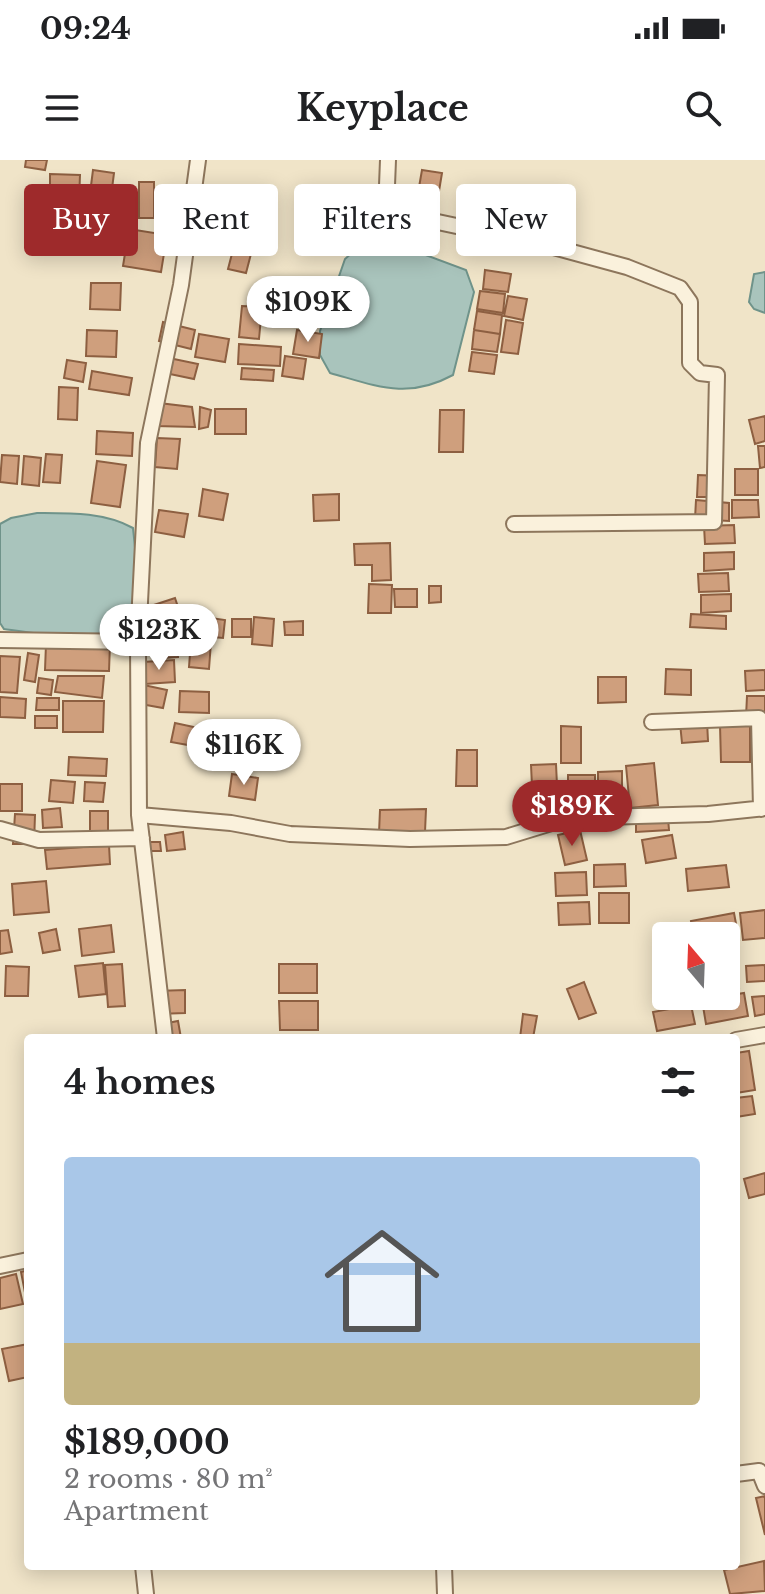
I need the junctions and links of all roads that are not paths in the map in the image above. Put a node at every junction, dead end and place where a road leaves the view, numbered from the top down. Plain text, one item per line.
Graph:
1 (198, 160) edge
2 (388, 160) edge
3 (514, 524) dead end
4 (0, 640) edge
5 (138, 642) junction
6 (652, 722) dead end
7 (763, 809) edge
8 (139, 815) junction
9 (0, 829) edge
10 (142, 838) junction
11 (165, 1034) edge
12 (765, 1035) edge
13 (740, 1039) edge
14 (24, 1261) edge
15 (0, 1266) edge
16 (740, 1473) edge
17 (765, 1486) edge
18 (143, 1570) edge
19 (444, 1570) edge
20 (146, 1594) edge
21 (445, 1594) edge

1 - 5 street
2 - 3 street
4 - 5 street
5 - 8 street
6 - 7 street
7 - 8 street
8 - 10 street
9 - 10 street
10 - 11 street
12 - 13 street
14 - 15 street
16 - 17 street
18 - 20 street
19 - 21 street

